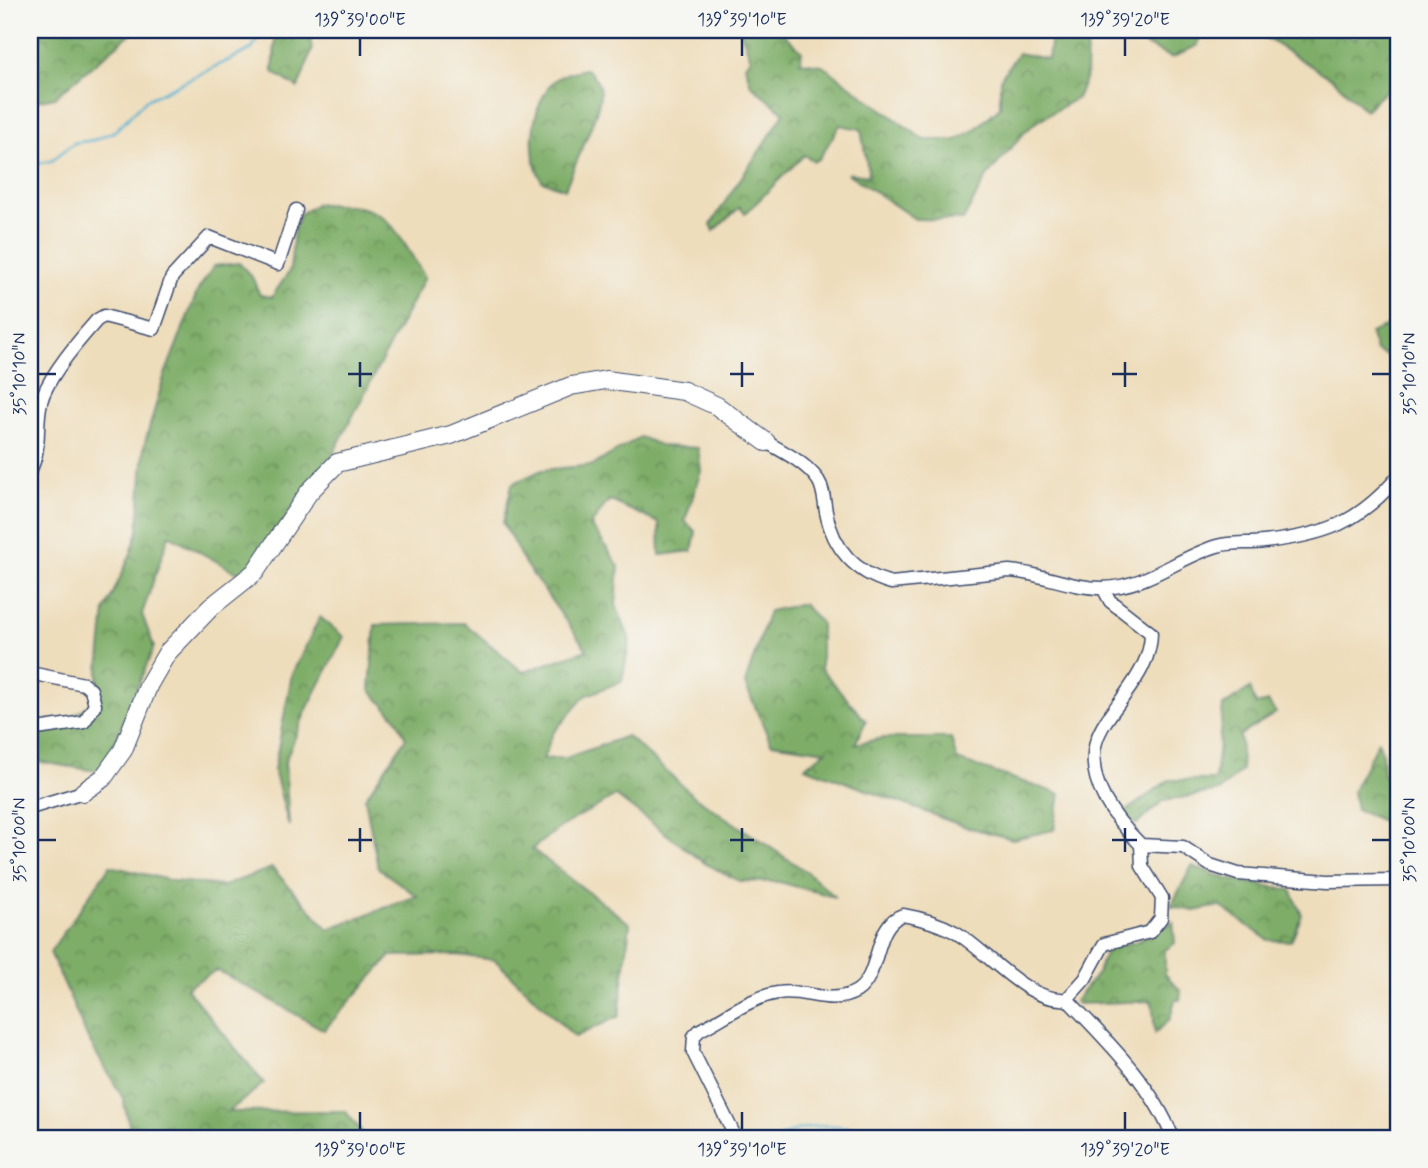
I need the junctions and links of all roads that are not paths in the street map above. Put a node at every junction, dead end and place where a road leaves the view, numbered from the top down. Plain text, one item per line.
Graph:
1 (296, 210) dead end
2 (766, 442) joint
3 (30, 471) edge
4 (1398, 477) edge
5 (1103, 588) junction
6 (30, 673) edge
7 (30, 730) edge
8 (83, 792) joint
9 (30, 808) edge
10 (1141, 845) junction
11 (1398, 880) edge
12 (1067, 999) junction
13 (736, 1138) edge
14 (1173, 1138) edge

1 - 3 street
2 - 5 street
2 - 8 street
4 - 5 street
5 - 10 street
6 - 7 street
8 - 9 street
10 - 11 street
10 - 12 street
12 - 13 street
12 - 14 street

